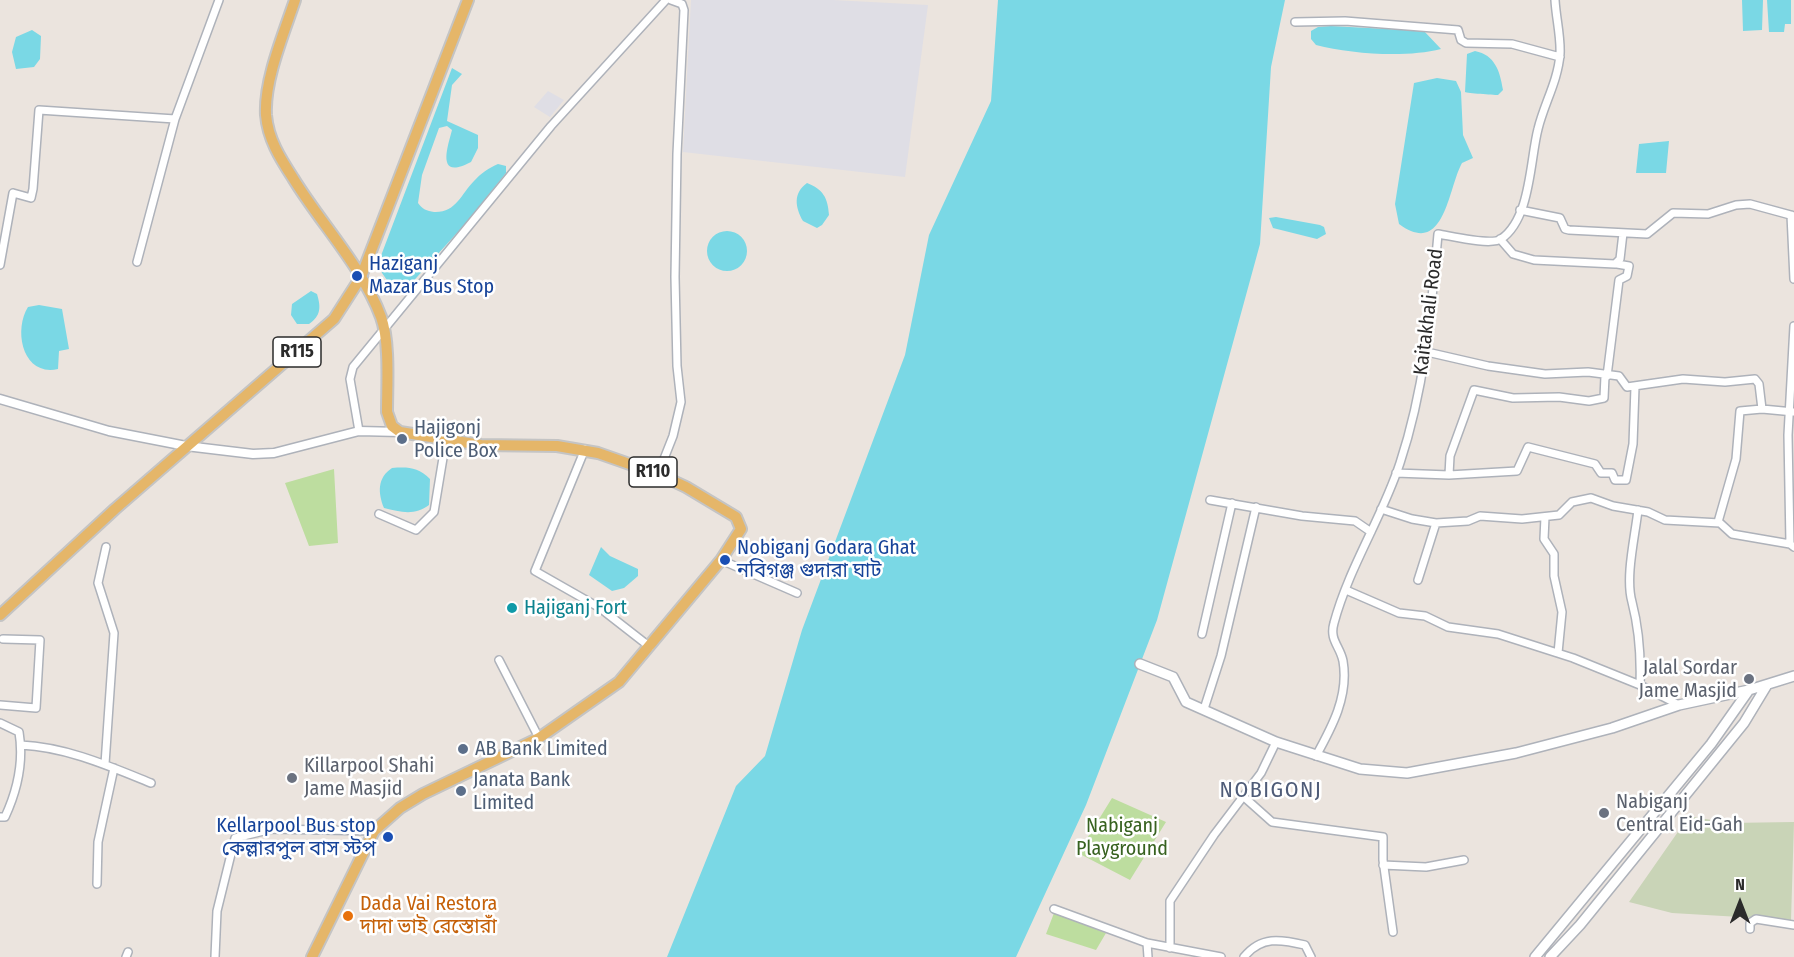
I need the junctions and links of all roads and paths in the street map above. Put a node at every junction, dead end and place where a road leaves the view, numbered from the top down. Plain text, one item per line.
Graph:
1 (219, 0) edge
2 (295, 0) edge
3 (468, 0) edge
4 (666, 0) edge
5 (671, 0) edge
6 (1555, 0) edge
7 (1295, 22) dead end
8 (1560, 57) junction
9 (175, 119) junction
10 (1520, 210) junction
11 (1793, 215) edge
12 (1623, 232) junction
13 (1500, 239) junction
14 (137, 262) dead end
15 (1617, 264) junction
16 (0, 265) edge
17 (361, 277) junction
18 (1794, 279) edge
19 (1794, 326) edge
20 (384, 328) junction
21 (1427, 352) junction
22 (1606, 376) junction
23 (1635, 387) junction
24 (0, 399) edge
25 (1762, 409) junction
26 (1792, 411) edge
27 (359, 431) junction
28 (400, 432) junction
29 (446, 440) junction
30 (186, 446) junction
31 (585, 450) junction
32 (1396, 473) junction
33 (658, 474) junction
34 (1449, 475) junction
35 (1210, 500) dead end
36 (1232, 503) junction
37 (1256, 507) junction
38 (1381, 509) junction
39 (1638, 510) junction
40 (379, 514) dead end
41 (1545, 517) junction
42 (1718, 522) junction
43 (1436, 523) junction
44 (1371, 532) junction
45 (1792, 545) edge
46 (106, 547) dead end
47 (721, 561) junction
48 (1418, 580) dead end
49 (1346, 590) junction
50 (797, 593) dead end
51 (0, 615) edge
52 (1202, 634) dead end
53 (3, 639) dead end
54 (650, 648) junction
55 (1558, 653) junction
56 (499, 660) dead end
57 (1140, 664) dead end
58 (1794, 676) edge
59 (1767, 684) junction
60 (1640, 685) junction
61 (1749, 690) junction
62 (0, 705) edge
63 (1679, 705) junction
64 (1204, 709) junction
65 (0, 723) edge
66 (539, 738) junction
67 (1276, 742) junction
68 (21, 745) junction
69 (1316, 756) junction
70 (105, 764) junction
71 (114, 768) junction
72 (151, 783) dead end
73 (1244, 797) junction
74 (0, 817) edge
75 (374, 831) junction
76 (1464, 860) dead end
77 (1383, 866) junction
78 (97, 884) dead end
79 (1054, 909) dead end
80 (1794, 925) edge
81 (1750, 929) dead end
82 (1393, 932) dead end
83 (1147, 943) junction
84 (1170, 948) junction
85 (215, 957) edge
86 (312, 957) edge
87 (1148, 957) edge
88 (1221, 957) edge
89 (1244, 957) edge
90 (1311, 957) edge
91 (1535, 957) edge
92 (1550, 957) edge

1 - 9 street
2 - 17 main road
3 - 17 main road, R115
4 - 20 street
5 - 33 street
6 - 8 street
7 - 8 street
8 - 10 street
9 - 14 street
9 - 16 street
10 - 12 street
10 - 13 street
11 - 12 street
11 - 18 street
12 - 15 street
13 - 15 street
13 - 21 street, Kaitakhali Road
15 - 22 street
17 - 20 main road
17 - 30 main road, R115
19 - 26 street
20 - 27 street
20 - 28 main road
21 - 22 street
21 - 32 street, Kaitakhali Road
22 - 23 street
22 - 34 street
23 - 25 street
23 - 34 street
24 - 30 street
25 - 26 street
25 - 42 street
26 - 45 street
27 - 28 street
27 - 30 street
28 - 29 main road, R110
29 - 31 main road, R110
29 - 40 street
30 - 51 main road, R115
31 - 33 main road, R110
31 - 54 street
32 - 34 street
32 - 38 street, Kaitakhali Road
33 - 47 main road, R110
35 - 36 street
36 - 37 street
36 - 52 street
37 - 44 street
37 - 64 street
38 - 43 street
38 - 44 street, Kaitakhali Road
39 - 41 street
39 - 42 street
39 - 60 street
41 - 43 street
41 - 55 street
42 - 45 street
43 - 48 street
44 - 49 street, Kaitakhali Road
46 - 70 street
47 - 50 street
47 - 54 main road, R110
49 - 55 street
49 - 69 street, Kaitakhali Road
53 - 62 street
54 - 66 main road, R110
55 - 60 street
56 - 66 street
57 - 64 main road
58 - 59 main road
59 - 61 main road
59 - 92 main road
60 - 63 street
61 - 63 main road
61 - 91 main road
63 - 69 main road
64 - 67 main road
65 - 68 street
66 - 75 main road, R110
67 - 69 main road
67 - 73 street
68 - 70 street
68 - 74 street
70 - 71 street
71 - 72 street
71 - 78 street
73 - 77 street
73 - 84 street
75 - 85 street
75 - 86 main road, R110
76 - 77 street
77 - 82 street
79 - 83 street
80 - 81 street
83 - 84 street
83 - 87 street
84 - 88 street
89 - 90 street

